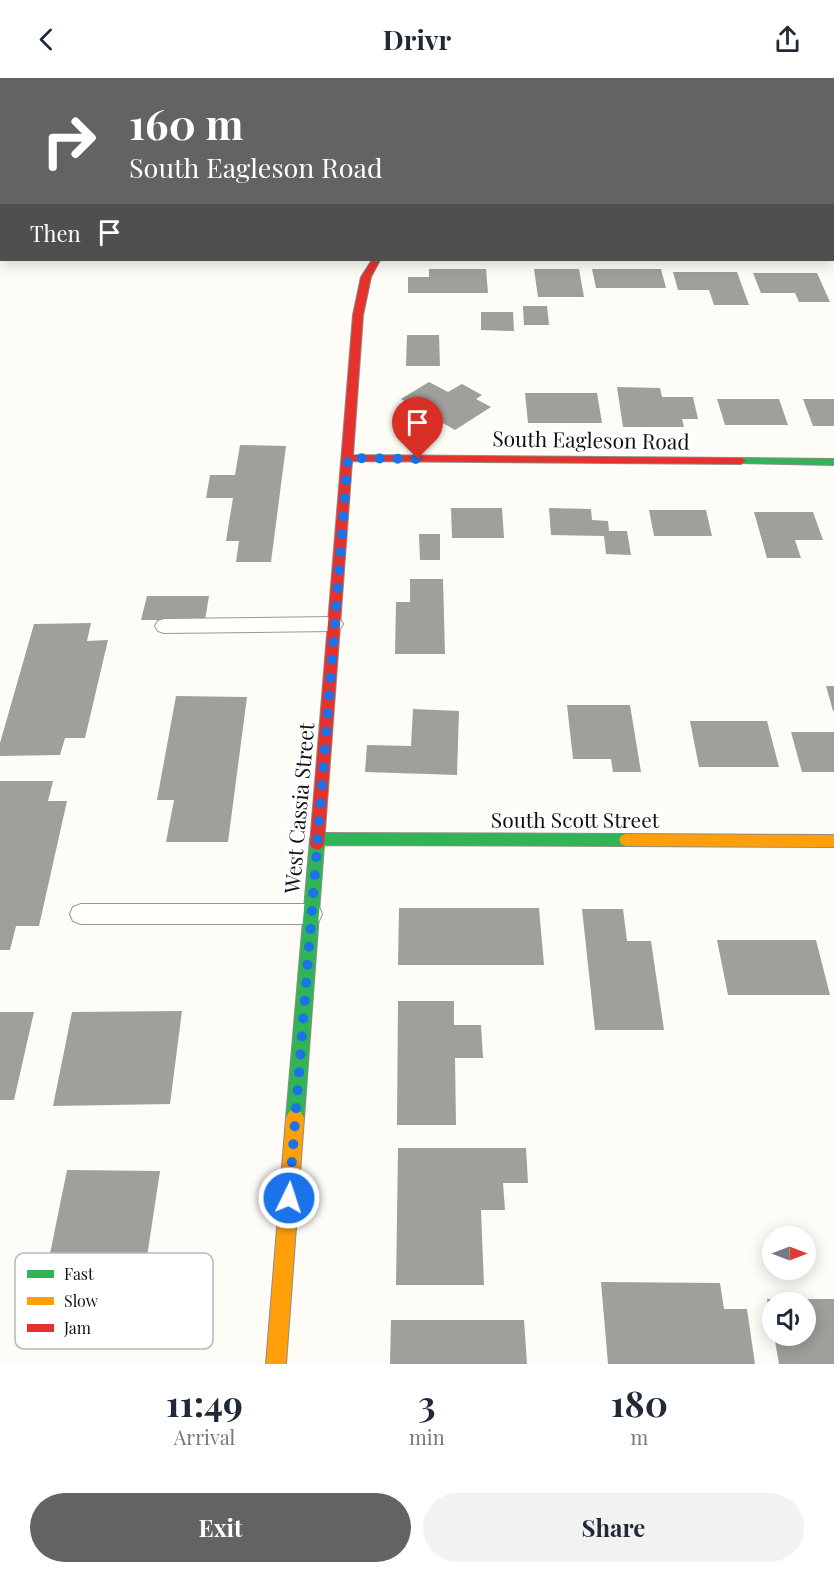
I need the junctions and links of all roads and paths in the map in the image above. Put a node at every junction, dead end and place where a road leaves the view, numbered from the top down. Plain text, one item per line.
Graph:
1 (375, 261) edge
2 (348, 458) junction
3 (834, 462) edge
4 (334, 624) junction
5 (164, 626) dead end
6 (317, 839) junction
7 (834, 841) edge
8 (81, 914) dead end
9 (311, 914) junction
10 (276, 1364) edge

1 - 2 street, West Cassia Street
2 - 3 street, South Eagleson Road
2 - 4 street, West Cassia Street
4 - 5 lane
4 - 6 street, West Cassia Street
6 - 7 street, South Scott Street
6 - 9 street, West Cassia Street
8 - 9 lane
9 - 10 street, West Cassia Street

